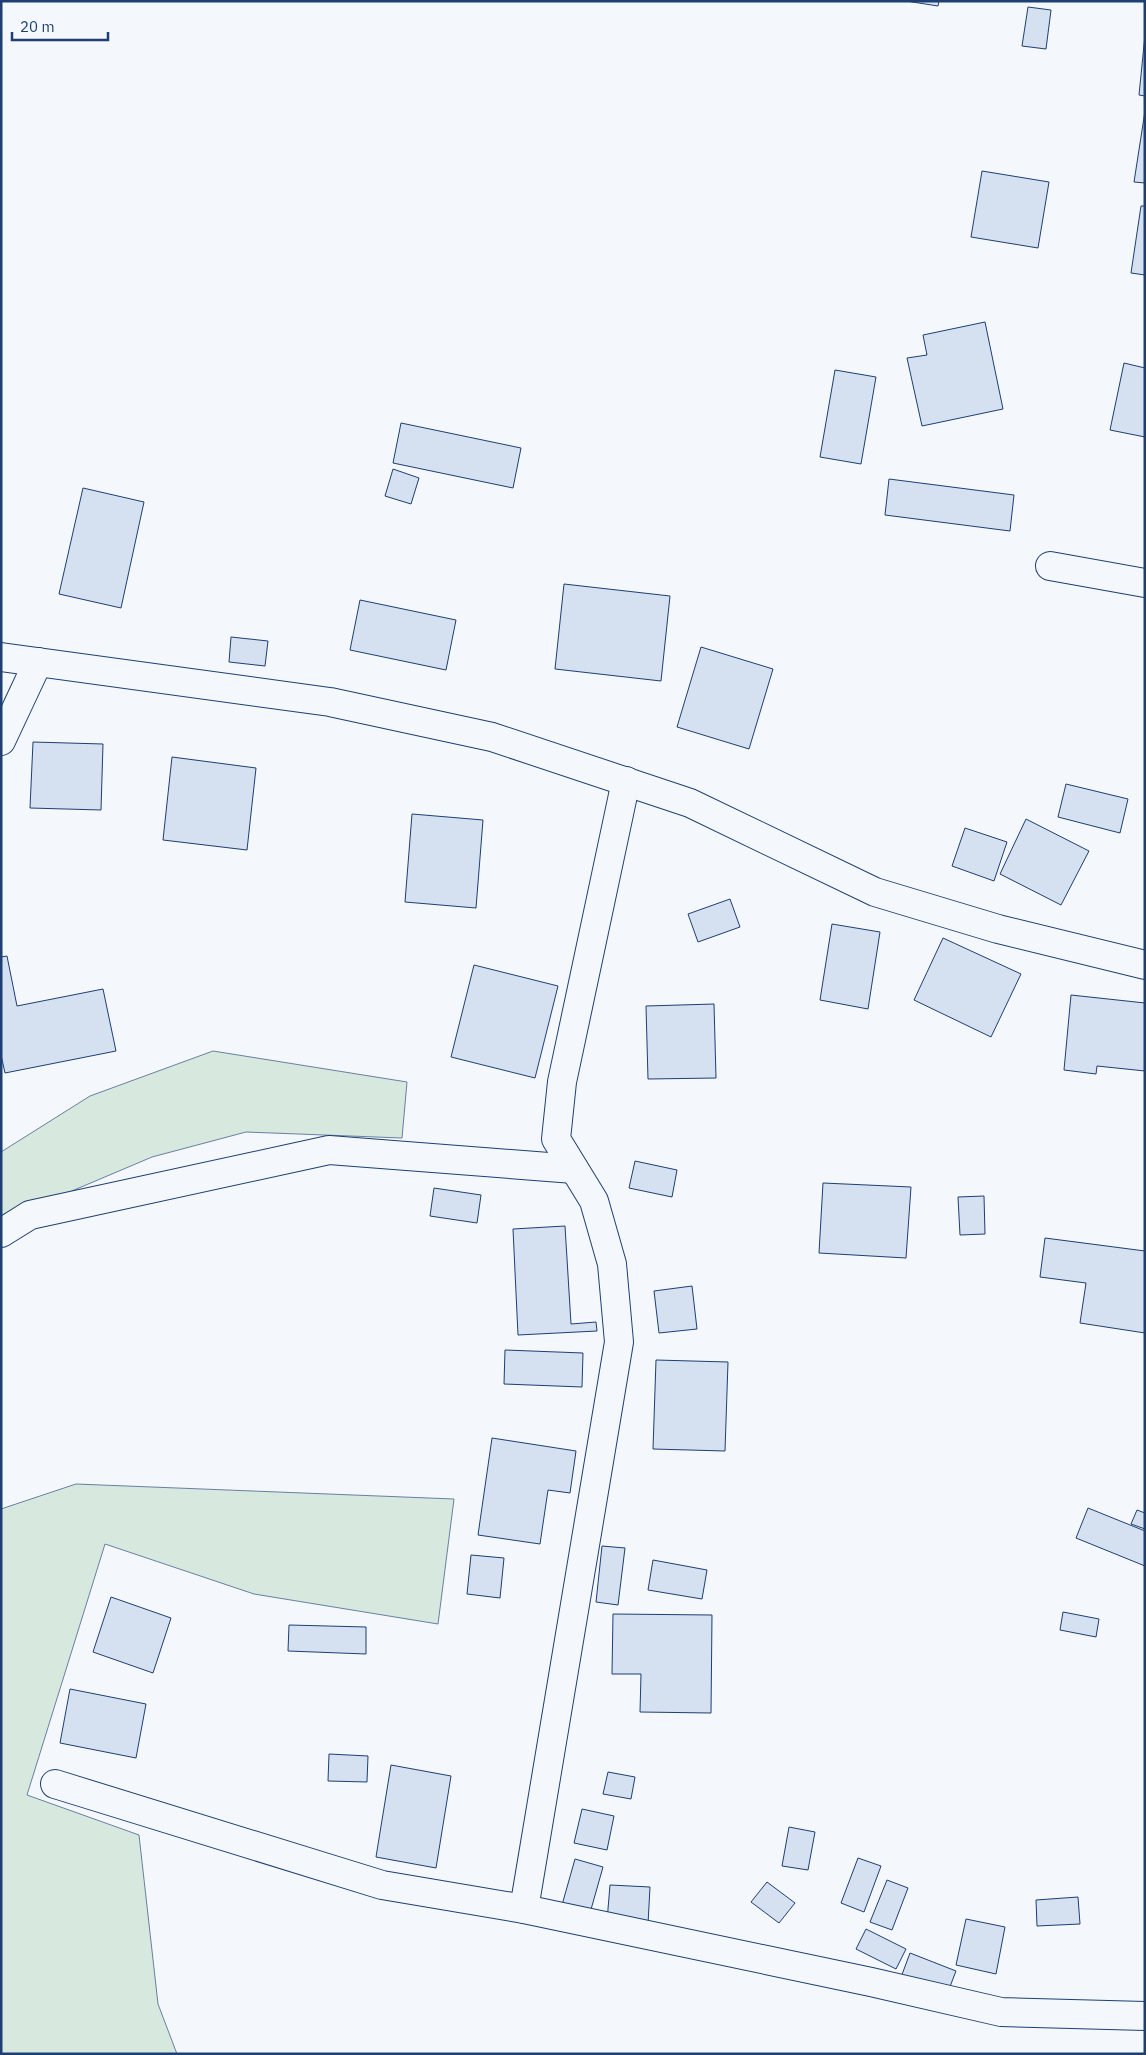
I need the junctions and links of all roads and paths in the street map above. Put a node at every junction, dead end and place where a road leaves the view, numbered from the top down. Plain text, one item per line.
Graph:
1 (1050, 566) dead end
2 (1145, 583) edge
3 (1, 657) edge
4 (38, 662) junction
5 (1, 741) edge
6 (626, 781) junction
7 (1145, 965) edge
8 (574, 1169) junction
9 (1, 1233) edge
10 (56, 1784) dead end
11 (524, 1909) junction
12 (1145, 2016) edge

1 - 2 street
3 - 4 street
4 - 5 street
4 - 6 street
6 - 7 street
6 - 8 street
8 - 9 street
8 - 11 street
10 - 11 street
11 - 12 street

